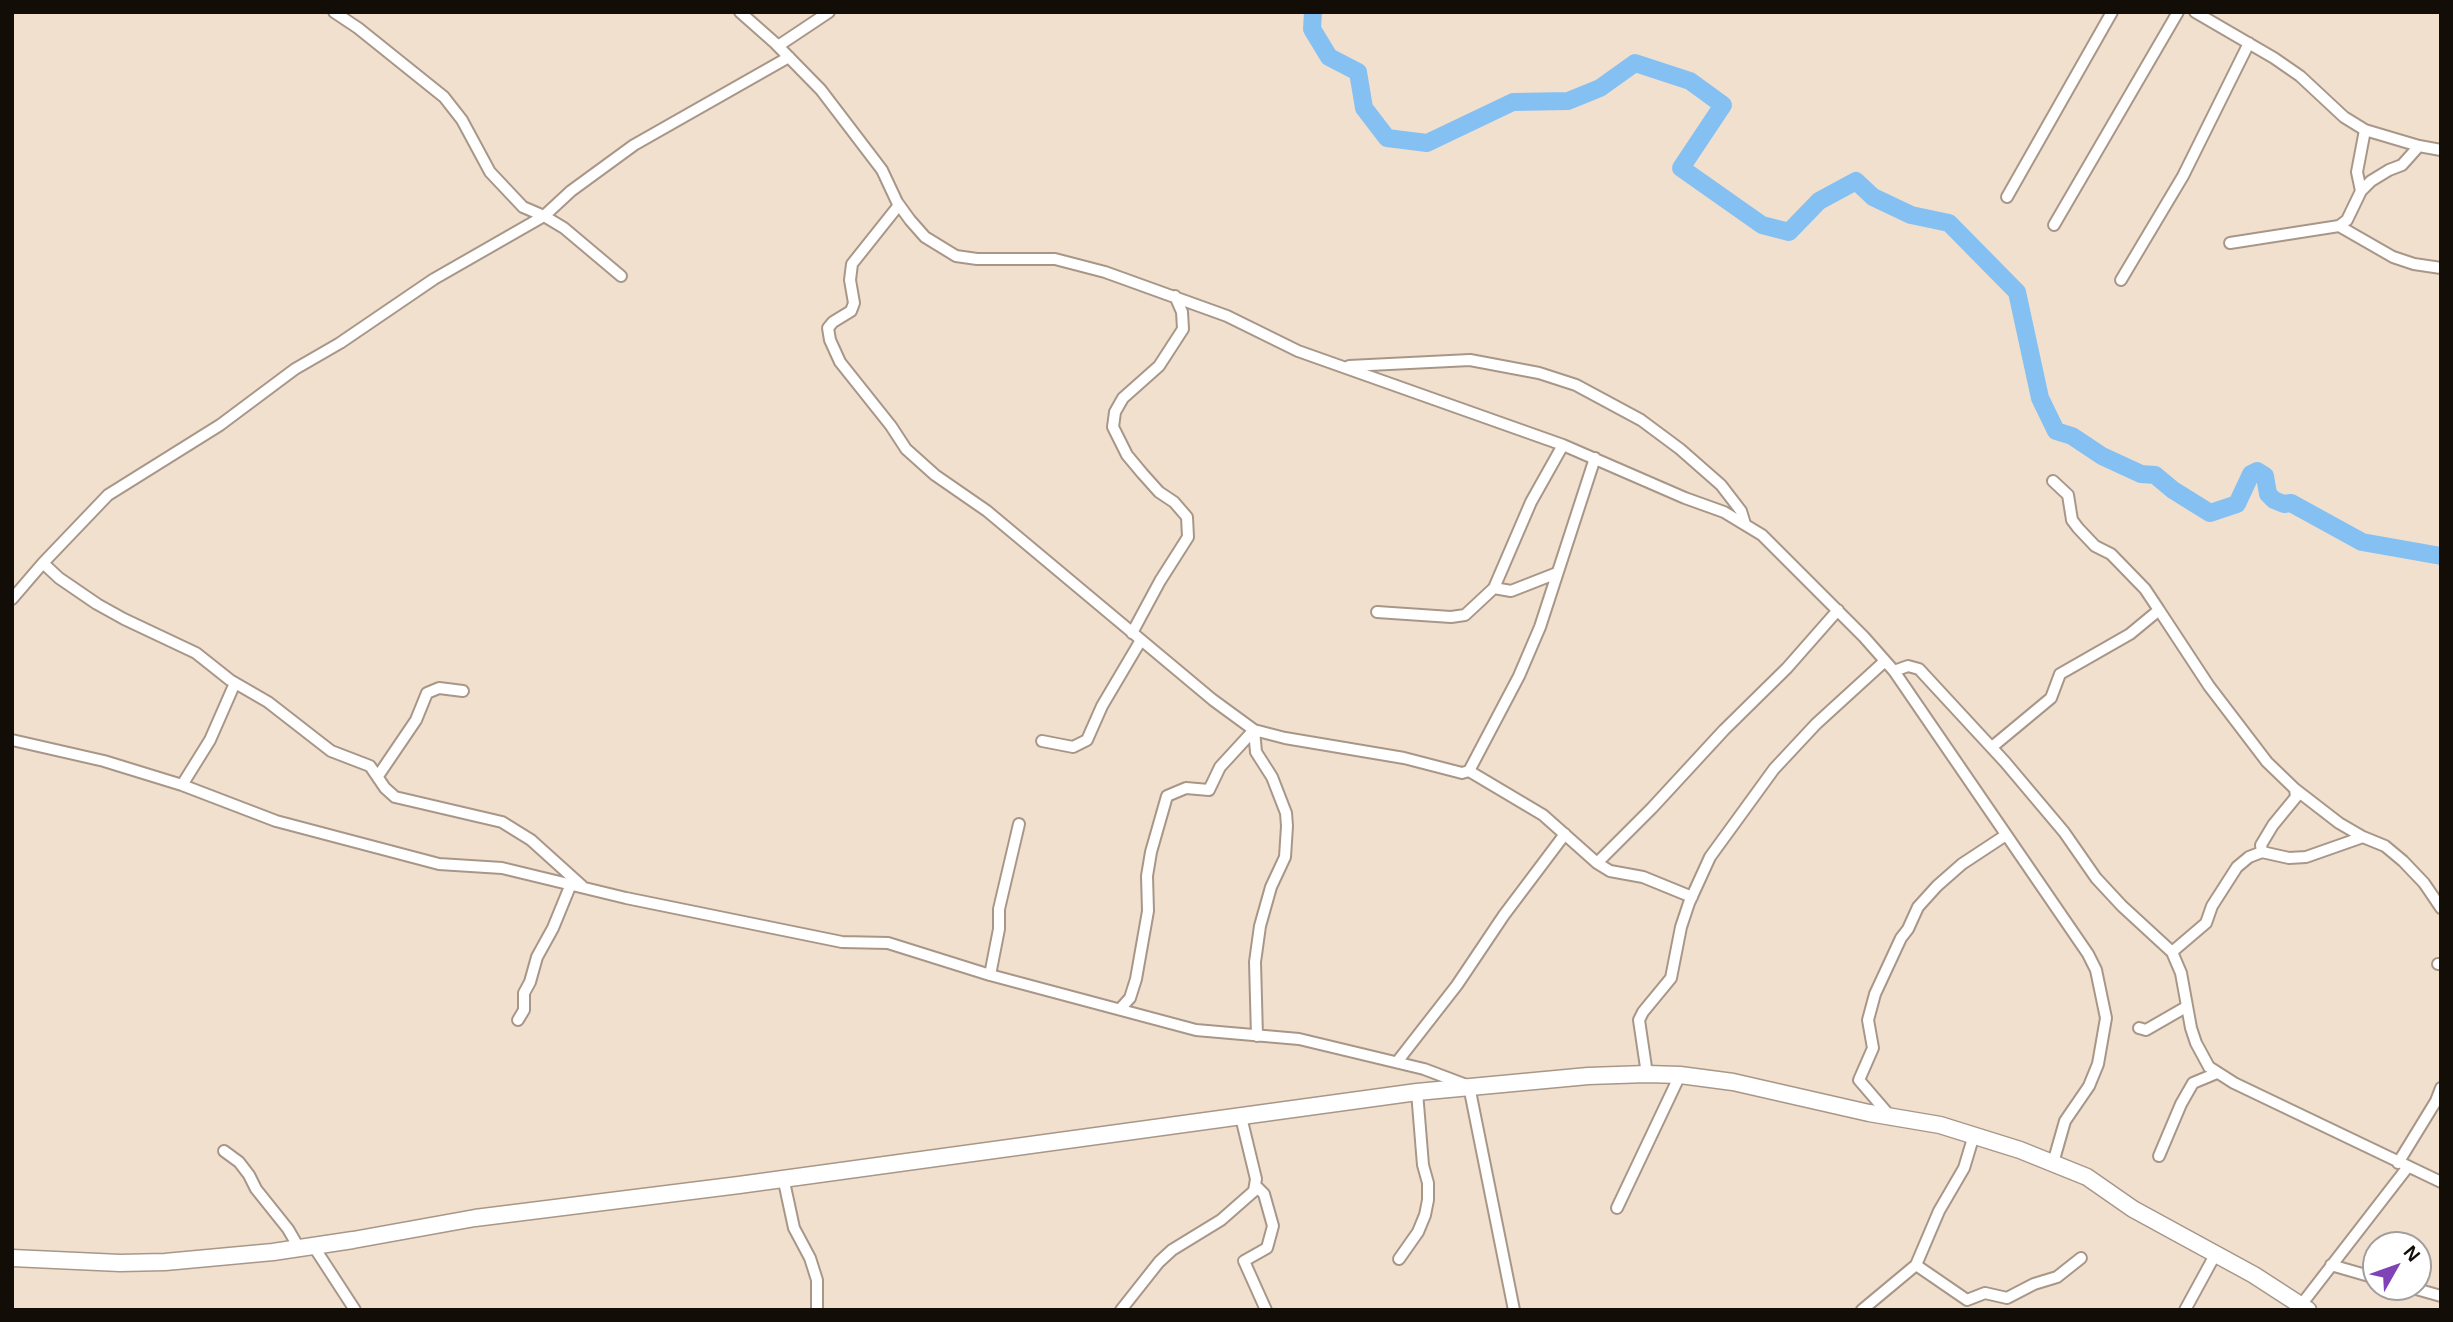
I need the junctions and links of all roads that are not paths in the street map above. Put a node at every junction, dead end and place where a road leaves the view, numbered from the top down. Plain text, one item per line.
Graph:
1 (334, 12) edge
2 (740, 12) edge
3 (830, 12) edge
4 (2112, 12) edge
5 (2178, 12) edge
6 (2195, 12) edge
7 (2249, 43) junction
8 (778, 46) junction
9 (789, 57) junction
10 (2365, 130) junction
11 (2419, 146) junction
12 (2441, 150) edge
13 (2361, 191) junction
14 (2007, 197) dead end
15 (899, 205) junction
16 (544, 216) junction
17 (2054, 225) dead end
18 (2339, 226) junction
19 (2230, 243) dead end
20 (2441, 268) edge
21 (621, 276) dead end
22 (2121, 281) dead end
23 (1175, 296) junction
24 (1343, 366) junction
25 (1563, 445) junction
26 (1595, 458) junction
27 (2053, 481) dead end
28 (1745, 524) junction
29 (43, 563) junction
30 (1557, 573) junction
31 (1494, 588) junction
32 (12, 599) edge
33 (1838, 610) junction
34 (2159, 610) junction
35 (1377, 612) dead end
36 (1137, 636) junction
37 (1885, 661) junction
38 (1894, 671) junction
39 (235, 682) junction
40 (463, 691) dead end
41 (1254, 730) junction
42 (12, 740) edge
43 (1042, 741) dead end
44 (1992, 747) junction
45 (1469, 771) junction
46 (378, 776) junction
47 (182, 785) junction
48 (2295, 789) junction
49 (1019, 824) dead end
50 (1565, 835) junction
51 (2006, 835) junction
52 (2363, 837) junction
53 (2262, 852) junction
54 (1597, 863) junction
55 (570, 884) junction
56 (583, 887) junction
57 (1692, 897) junction
58 (2441, 908) edge
59 (2172, 952) junction
60 (990, 975) junction
61 (2186, 1007) junction
62 (1120, 1009) junction
63 (518, 1020) dead end
64 (2139, 1028) dead end
65 (1257, 1036) junction
66 (1397, 1062) junction
67 (2217, 1073) junction
68 (1647, 1074) junction
69 (1680, 1075) junction
70 (1468, 1086) junction
71 (2441, 1088) edge
72 (1417, 1092) junction
73 (1241, 1117) junction
74 (1890, 1117) junction
75 (1974, 1135) junction
76 (223, 1151) dead end
77 (2159, 1156) dead end
78 (2053, 1163) junction
79 (2402, 1165) junction
80 (783, 1177) junction
81 (2441, 1182) edge
82 (1256, 1186) junction
83 (1617, 1208) dead end
84 (307, 1247) junction
85 (2215, 1255) junction
86 (12, 1258) edge
87 (2081, 1258) dead end
88 (1399, 1259) dead end
89 (1916, 1265) junction
90 (2330, 1265) junction
91 (2362, 1274) edge
92 (2305, 1307) edge
93 (355, 1310) edge
94 (817, 1310) edge
95 (1121, 1310) edge
96 (1266, 1310) edge
97 (1514, 1310) edge
98 (1862, 1310) edge
99 (2185, 1310) edge

1 - 16 street
2 - 8 street
3 - 8 street
4 - 14 street
5 - 17 street
6 - 7 street
7 - 10 street
7 - 22 street
8 - 9 street
9 - 15 street
9 - 16 street
10 - 11 street
10 - 13 street
11 - 12 street
11 - 13 street
13 - 18 street
15 - 23 street
15 - 36 street
16 - 21 street
16 - 29 street
18 - 19 street
18 - 20 street
23 - 24 street
23 - 36 street
24 - 25 street
24 - 28 street
25 - 26 street
25 - 31 street
26 - 28 street
26 - 30 street
27 - 34 street
28 - 33 street
29 - 32 street
29 - 39 street
30 - 31 street
30 - 45 street
31 - 35 street
33 - 37 street
33 - 54 street
34 - 44 street
34 - 48 street
36 - 41 street
36 - 43 street
37 - 38 street
37 - 57 street
38 - 44 street
38 - 51 street
39 - 46 street
39 - 47 street
40 - 46 street
41 - 45 street
41 - 62 street
41 - 65 street
42 - 47 street
44 - 59 street
45 - 50 street
46 - 56 street
47 - 55 street
48 - 52 street
48 - 53 street
49 - 60 street
50 - 54 street
50 - 66 street
51 - 74 street
51 - 78 street
52 - 53 street
52 - 58 street
53 - 59 street
54 - 57 street
55 - 56 street
55 - 63 street
56 - 60 street
57 - 68 street
59 - 61 street
60 - 62 street
61 - 64 street
61 - 67 street
62 - 65 street
65 - 66 street
66 - 70 street
67 - 77 street
67 - 79 street
68 - 69 street
68 - 70 street
69 - 74 street
69 - 83 street
70 - 72 street
70 - 97 street
71 - 79 street
72 - 73 street
72 - 88 street
73 - 80 street
73 - 82 street
74 - 75 street
75 - 78 street
75 - 89 street
76 - 84 street
78 - 85 street
79 - 81 street
79 - 90 street
80 - 84 street
80 - 94 street
82 - 95 street
82 - 96 street
84 - 86 street
84 - 93 street
85 - 92 street
85 - 99 street
87 - 89 street
89 - 98 street
90 - 91 street
90 - 92 street

